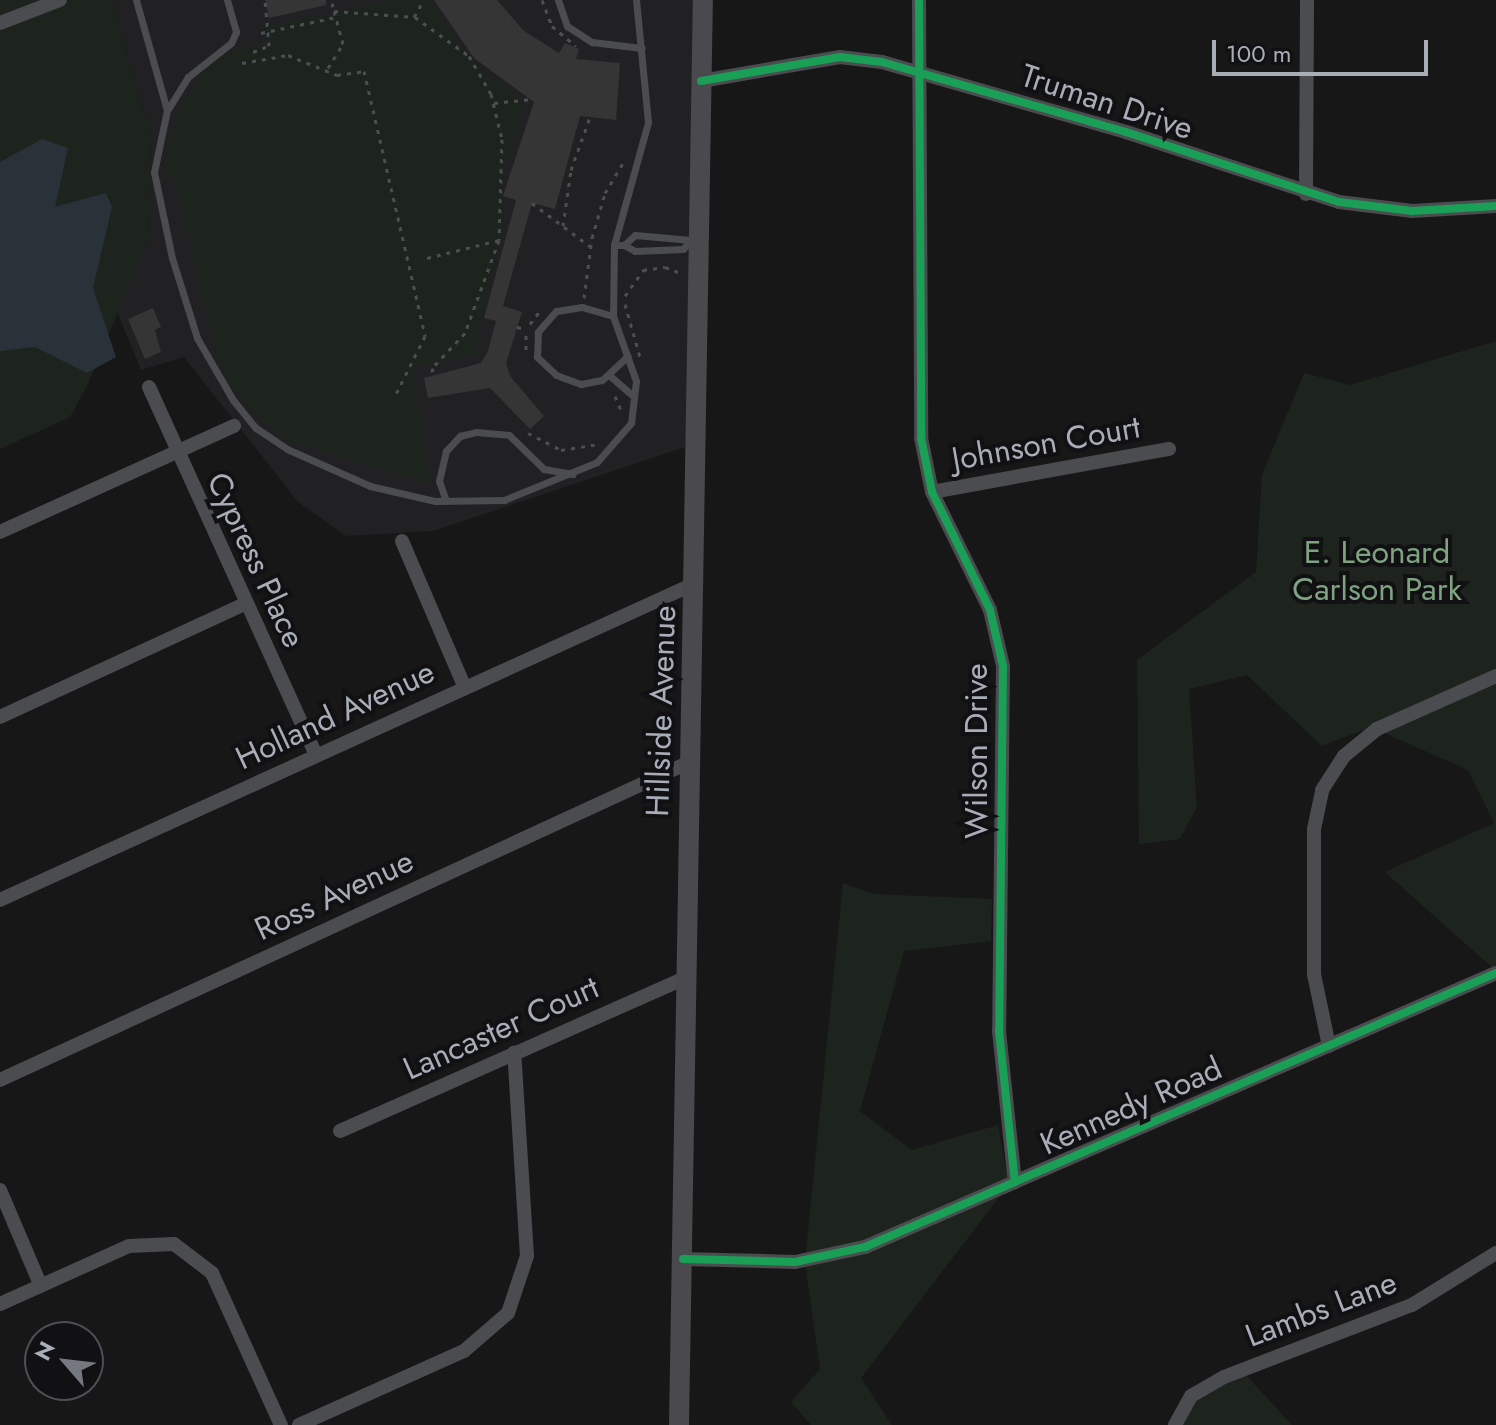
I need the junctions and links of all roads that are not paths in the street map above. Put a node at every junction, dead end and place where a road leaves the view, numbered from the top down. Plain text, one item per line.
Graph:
1 (60, 0) edge
2 (136, 0) edge
3 (227, 0) edge
4 (558, 0) edge
5 (636, 0) edge
6 (703, 0) edge
7 (919, 0) edge
8 (1307, 0) edge
9 (0, 23) edge
10 (642, 48) junction
11 (917, 69) junction
12 (701, 81) junction
13 (167, 110) junction
14 (1306, 194) junction
15 (1496, 206) edge
16 (695, 240) junction
17 (614, 245) junction
18 (624, 245) junction
19 (613, 316) junction
20 (628, 356) junction
21 (609, 375) junction
22 (149, 387) dead end
23 (634, 397) junction
24 (234, 426) dead end
25 (1169, 449) dead end
26 (175, 453) junction
27 (573, 474) junction
28 (932, 492) junction
29 (446, 501) junction
30 (0, 532) edge
31 (402, 541) dead end
32 (696, 583) junction
33 (245, 604) junction
34 (1496, 676) edge
35 (464, 686) junction
36 (0, 717) edge
37 (316, 755) junction
38 (692, 761) junction
39 (0, 900) edge
40 (1496, 973) edge
41 (685, 978) junction
42 (1329, 1046) junction
43 (514, 1052) junction
44 (0, 1080) edge
45 (340, 1131) dead end
46 (1015, 1182) junction
47 (0, 1190) edge
48 (1496, 1253) edge
49 (683, 1259) junction
50 (41, 1286) junction
51 (0, 1304) edge
52 (281, 1425) edge
53 (299, 1425) edge
54 (679, 1425) edge
55 (1175, 1425) edge

1 - 9 street
2 - 13 lane
3 - 13 lane
4 - 10 lane
5 - 10 lane
6 - 12 main road, Hillside Avenue
7 - 11 street, Wilson Drive
8 - 14 street
10 - 17 lane
11 - 12 street, Truman Drive
11 - 14 street, Truman Drive
11 - 28 street, Wilson Drive
12 - 16 main road, Hillside Avenue
13 - 29 lane
14 - 15 street, Truman Drive
16 - 18 lane
16 - 18 lane
16 - 32 main road, Hillside Avenue
17 - 18 lane
17 - 19 lane
19 - 20 lane
19 - 21 lane
20 - 21 lane
20 - 23 lane
21 - 23 lane
22 - 26 street, Cypress Place
23 - 27 lane
24 - 26 street
25 - 28 street, Johnson Court
26 - 30 street
26 - 33 street, Cypress Place
27 - 29 lane
27 - 29 lane
28 - 46 street, Wilson Drive
31 - 35 street
32 - 35 street, Holland Avenue
32 - 38 main road, Hillside Avenue
33 - 36 street
33 - 37 street, Cypress Place
34 - 42 street
35 - 37 street, Holland Avenue
37 - 39 street, Holland Avenue
38 - 41 main road, Hillside Avenue
38 - 44 street, Ross Avenue
40 - 42 street, Kennedy Road
41 - 43 street, Lancaster Court
41 - 49 main road, Hillside Avenue
42 - 46 street, Kennedy Road
43 - 45 street, Lancaster Court
43 - 53 street
46 - 49 street, Kennedy Road
47 - 50 street
48 - 55 street, Lambs Lane
49 - 54 main road, Hillside Avenue
50 - 51 street
50 - 52 street

